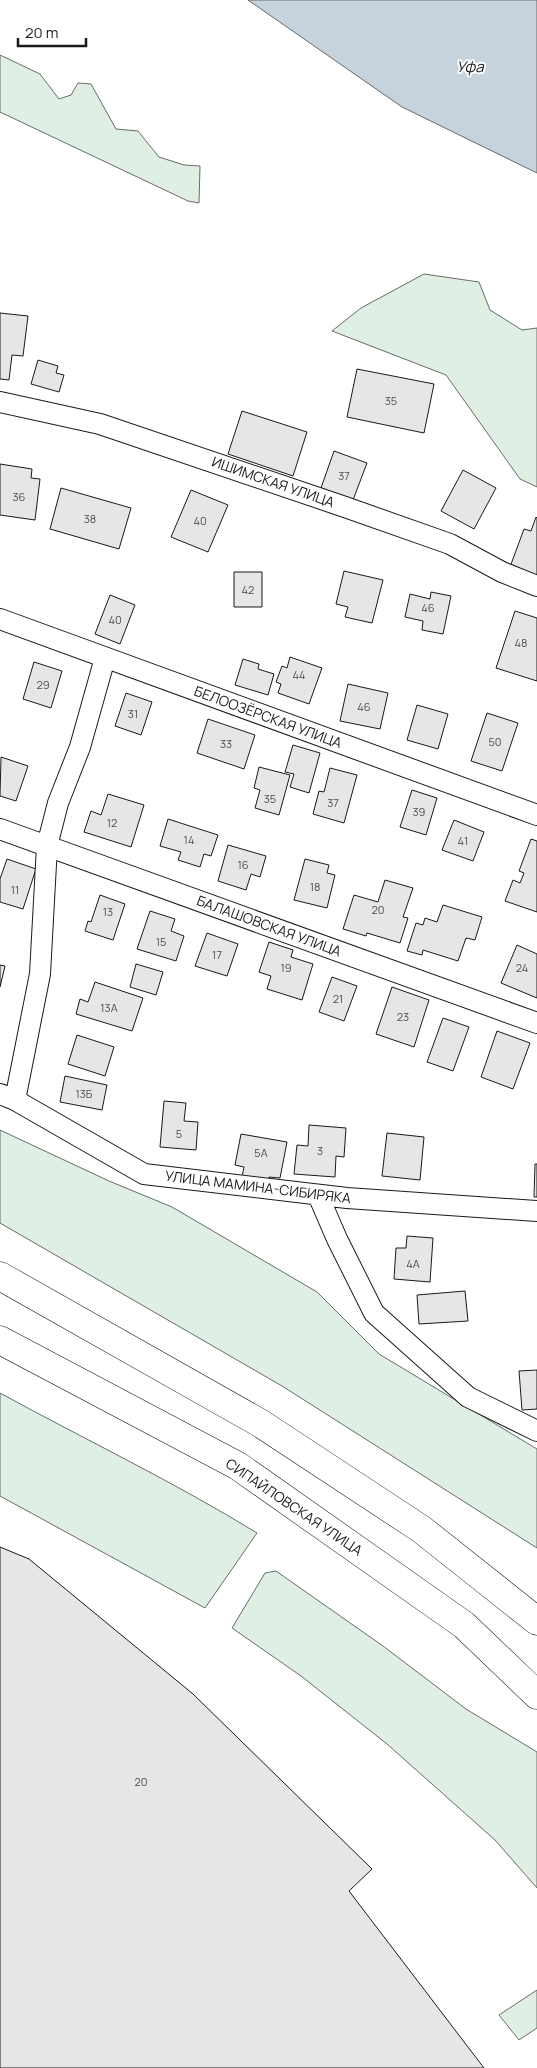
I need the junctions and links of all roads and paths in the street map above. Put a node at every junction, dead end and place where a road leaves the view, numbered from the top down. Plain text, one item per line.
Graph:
1 (0, 402) edge
2 (537, 586) edge
3 (0, 619) edge
4 (105, 658) junction
5 (537, 815) edge
6 (0, 829) edge
7 (47, 846) junction
8 (537, 1023) edge
9 (7, 1097) edge
10 (318, 1195) junction
11 (537, 1211) edge
12 (0, 1276) edge
13 (0, 1340) edge
14 (537, 1431) edge
15 (537, 1622) edge
16 (537, 1695) edge

1 - 2 street, ИШИМСКАЯ УЛИЦА
3 - 4 street, БЕЛООЗЁРСКАЯ УЛИЦА
4 - 5 street, БЕЛООЗЁРСКАЯ УЛИЦА
4 - 7 street
6 - 7 street, БАЛАШОВСКАЯ УЛИЦА
7 - 8 street, БАЛАШОВСКАЯ УЛИЦА
7 - 9 street
9 - 10 street, УЛИЦА МАМИНА-СИБИРЯКА
10 - 11 street, УЛИЦА МАМИНА-СИБИРЯКА
10 - 14 street
12 - 15 main road
13 - 16 main road, СИПАЙЛОВСКАЯ УЛИЦА

